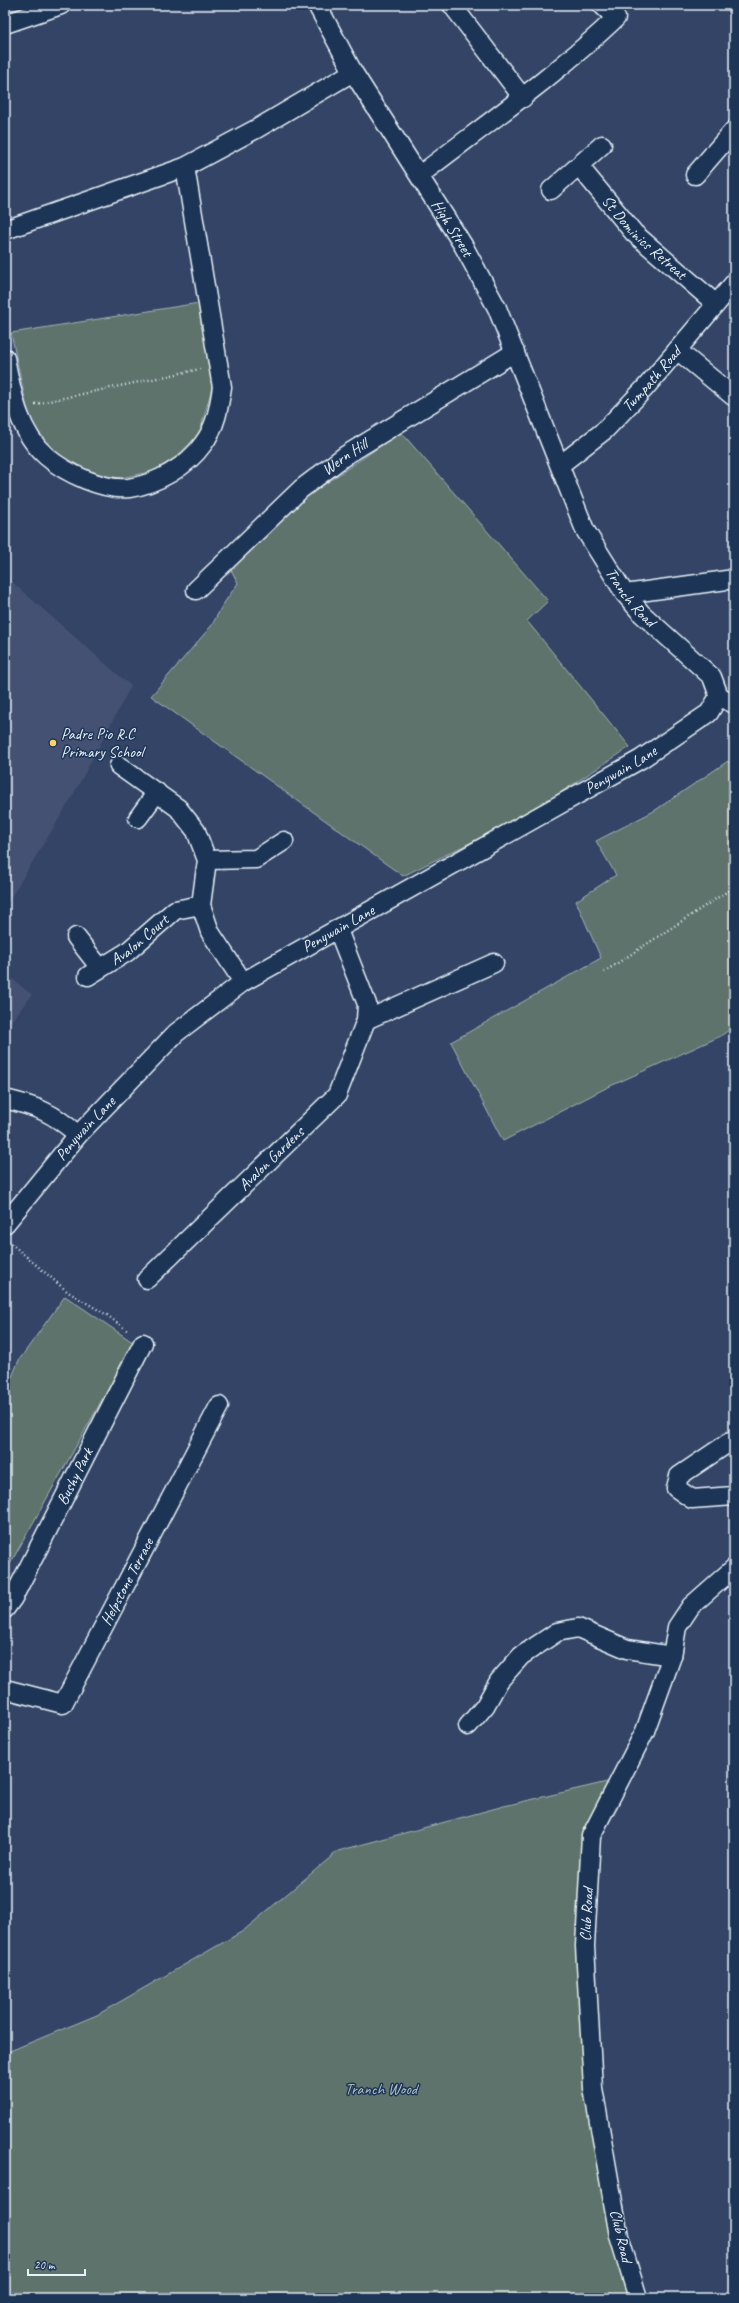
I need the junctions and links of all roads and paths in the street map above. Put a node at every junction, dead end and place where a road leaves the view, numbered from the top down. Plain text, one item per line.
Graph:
1 (61, 5) edge
2 (317, 5) edge
3 (452, 5) edge
4 (602, 5) edge
5 (5, 24) edge
6 (354, 72) junction
7 (523, 98) junction
8 (734, 130) edge
9 (602, 145) dead end
10 (578, 166) junction
11 (185, 167) junction
12 (420, 175) junction
13 (695, 175) dead end
14 (551, 190) dead end
15 (5, 230) edge
16 (734, 283) edge
17 (716, 304) junction
18 (677, 350) junction
19 (515, 352) junction
20 (5, 358) edge
21 (218, 365) junction
22 (734, 397) edge
23 (16, 408) junction
24 (560, 465) junction
25 (734, 579) edge
26 (196, 590) dead end
27 (625, 594) junction
28 (727, 700) edge
29 (119, 766) dead end
30 (156, 792) junction
31 (138, 818) dead end
32 (284, 841) dead end
33 (207, 860) junction
34 (734, 887) edge
35 (201, 904) junction
36 (338, 930) junction
37 (76, 937) dead end
38 (494, 963) dead end
39 (604, 972) dead end
40 (243, 982) junction
41 (366, 1020) junction
42 (5, 1099) edge
43 (78, 1135) junction
44 (5, 1224) edge
45 (5, 1239) edge
46 (147, 1279) dead end
47 (143, 1343) joint
48 (219, 1406) dead end
49 (734, 1439) edge
50 (734, 1496) edge
51 (734, 1568) edge
52 (5, 1610) edge
53 (672, 1656) junction
54 (5, 1689) edge
55 (468, 1726) dead end
56 (638, 2298) edge

1 - 5 street
2 - 6 street, High Street
3 - 7 street
4 - 7 street
6 - 11 street
6 - 12 street, High Street
7 - 12 street
8 - 13 street
9 - 10 street
10 - 14 street
10 - 17 street, St Dominics Retreat
11 - 15 street
11 - 21 street
12 - 19 street, High Street
16 - 17 street, Twmpath Road
17 - 18 street, Twmpath Road
18 - 22 street
18 - 24 street, Twmpath Road
19 - 24 street, High Street
19 - 26 street, Wern Hill
20 - 23 street
21 - 23 path
21 - 23 street
24 - 27 street, Tranch Road
25 - 27 street
27 - 28 street, Tranch Road
28 - 36 street, Penywain Lane
29 - 30 street
30 - 31 street
30 - 33 street
32 - 33 street
33 - 35 street
34 - 39 path
35 - 37 street, Avalon Court
35 - 40 street
36 - 40 street, Penywain Lane
36 - 41 street, Avalon Gardens
38 - 41 street
40 - 43 street, Penywain Lane
41 - 46 street, Avalon Gardens
42 - 43 street
43 - 44 street, Penywain Lane
45 - 47 path
47 - 52 street, Bushy Park
48 - 54 street, Helpstone Terrace
49 - 50 street
51 - 53 street, Club Road
53 - 55 street
53 - 56 street, Club Road

